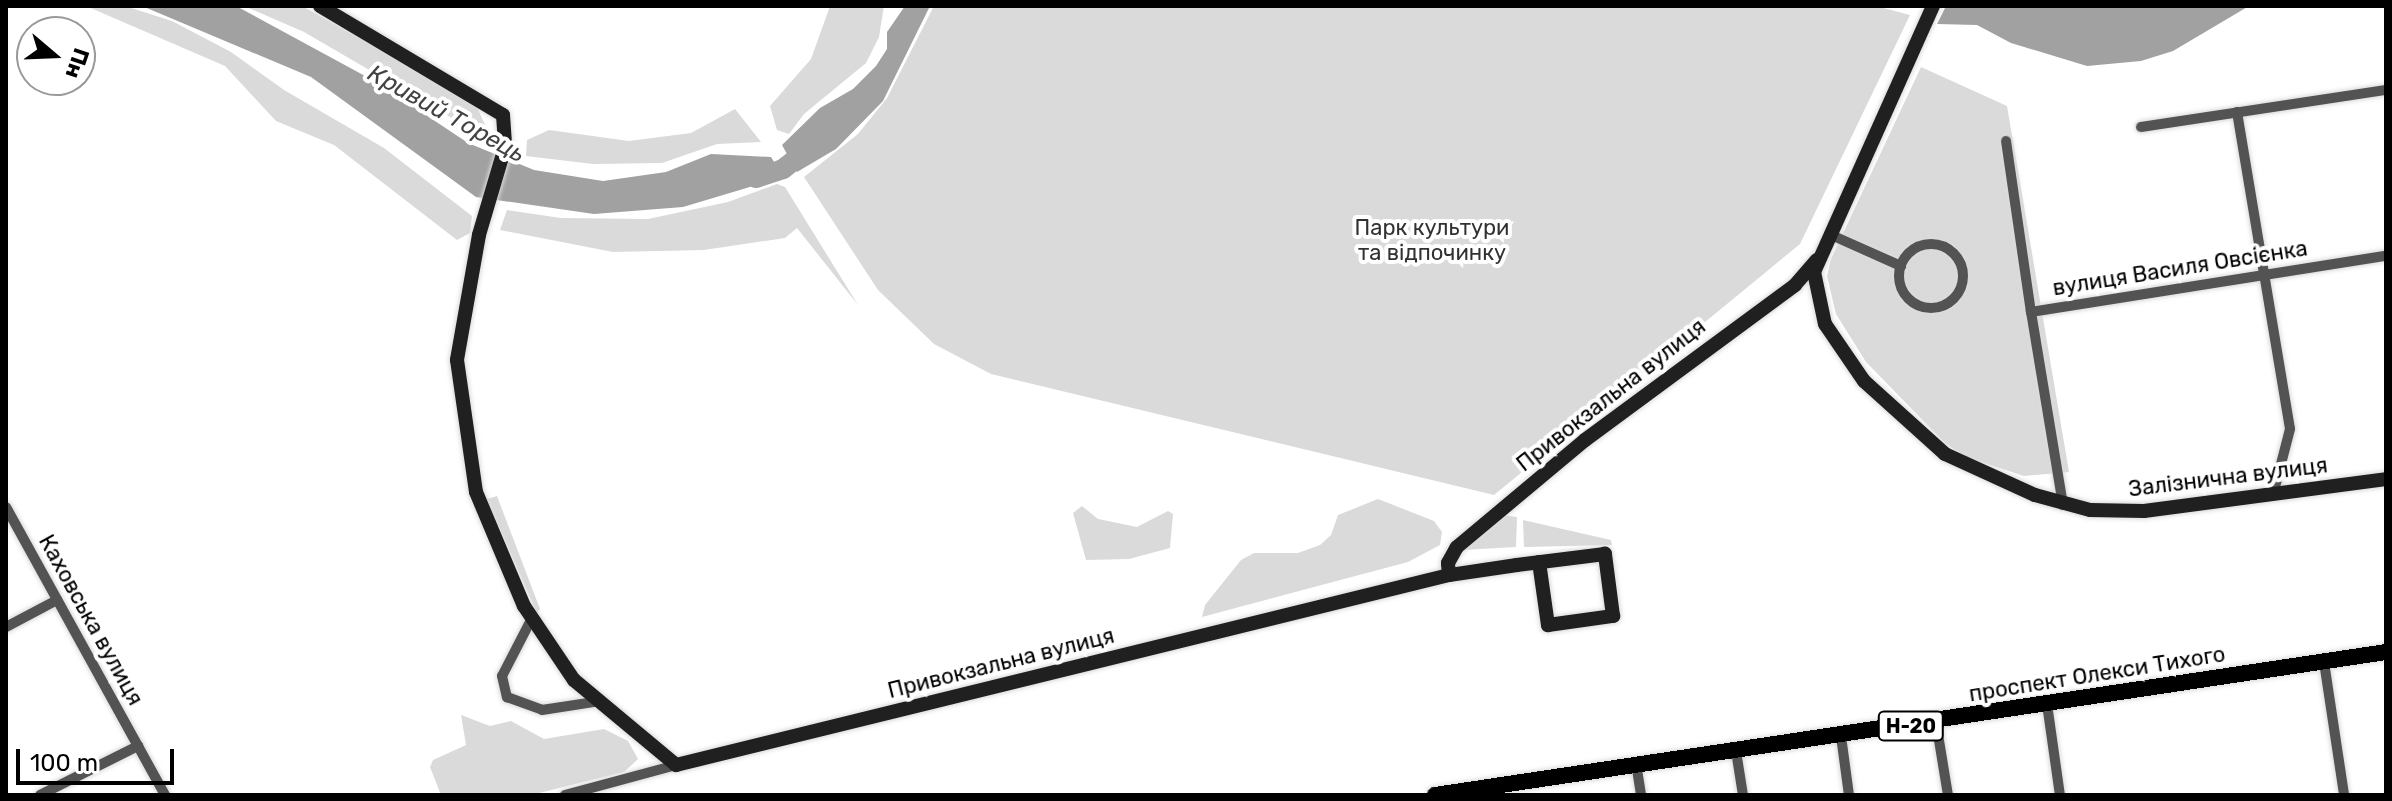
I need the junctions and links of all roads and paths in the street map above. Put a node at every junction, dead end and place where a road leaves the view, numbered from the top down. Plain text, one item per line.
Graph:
1 (320, 6) edge
2 (1933, 6) edge
3 (2386, 90) edge
4 (2237, 112) junction
5 (2141, 127) dead end
6 (2006, 141) dead end
7 (1829, 234) junction
8 (2386, 256) edge
9 (1817, 260) junction
10 (1901, 266) junction
11 (2264, 275) junction
12 (2031, 312) junction
13 (2386, 479) edge
14 (2273, 495) junction
15 (2063, 505) junction
16 (6, 507) edge
17 (1539, 562) junction
18 (1449, 575) junction
19 (57, 600) junction
20 (532, 618) junction
21 (6, 627) edge
22 (2386, 652) edge
23 (2324, 662) junction
24 (601, 701) junction
25 (2047, 704) junction
26 (1936, 722) junction
27 (1841, 736) junction
28 (138, 746) junction
29 (1736, 751) junction
30 (1636, 763) junction
31 (676, 765) junction
32 (40, 795) edge
33 (165, 795) edge
34 (565, 795) edge
35 (1435, 795) edge
36 (1641, 795) edge
37 (1743, 795) edge
38 (1849, 795) edge
39 (1948, 795) edge
40 (2060, 795) edge
41 (2344, 795) edge

1 - 20 street
2 - 7 street, Залізнична вулиця
3 - 4 street
4 - 5 street
4 - 11 street
6 - 12 street
7 - 9 street, Залізнична вулиця
7 - 10 street
8 - 11 street, вулиця Василя Овсієнка
9 - 15 street, Залізнична вулиця
9 - 18 street, Привокзальна вулиця
10 - 10 street
11 - 12 street, вулиця Василя Овсієнка
11 - 14 street
12 - 15 street, вулиця Василя Овсієнка
13 - 14 street, Залізнична вулиця
14 - 15 street, Залізнична вулиця
16 - 19 street, Каховська вулиця
17 - 17 street, Привокзальна вулиця
17 - 18 street, Привокзальна вулиця
18 - 31 street, Привокзальна вулиця
19 - 21 street
19 - 28 street, Каховська вулиця
20 - 24 street
20 - 24 street
22 - 23 main road, проспект Олекси Тихого / Н-20
23 - 25 main road, проспект Олекси Тихого / Н-20
23 - 41 street
24 - 31 street
25 - 26 main road, проспект Олекси Тихого / Н-20
25 - 40 street
26 - 27 main road, проспект Олекси Тихого / Н-20
26 - 39 street
27 - 29 main road, проспект Олекси Тихого / Н-20
27 - 38 street
28 - 32 street
28 - 33 street, Каховська вулиця
29 - 30 main road, проспект Олекси Тихого / Н-20
29 - 37 street
30 - 35 main road, проспект Олекси Тихого / Н-20
30 - 36 street
31 - 34 street, Привокзальна вулиця

